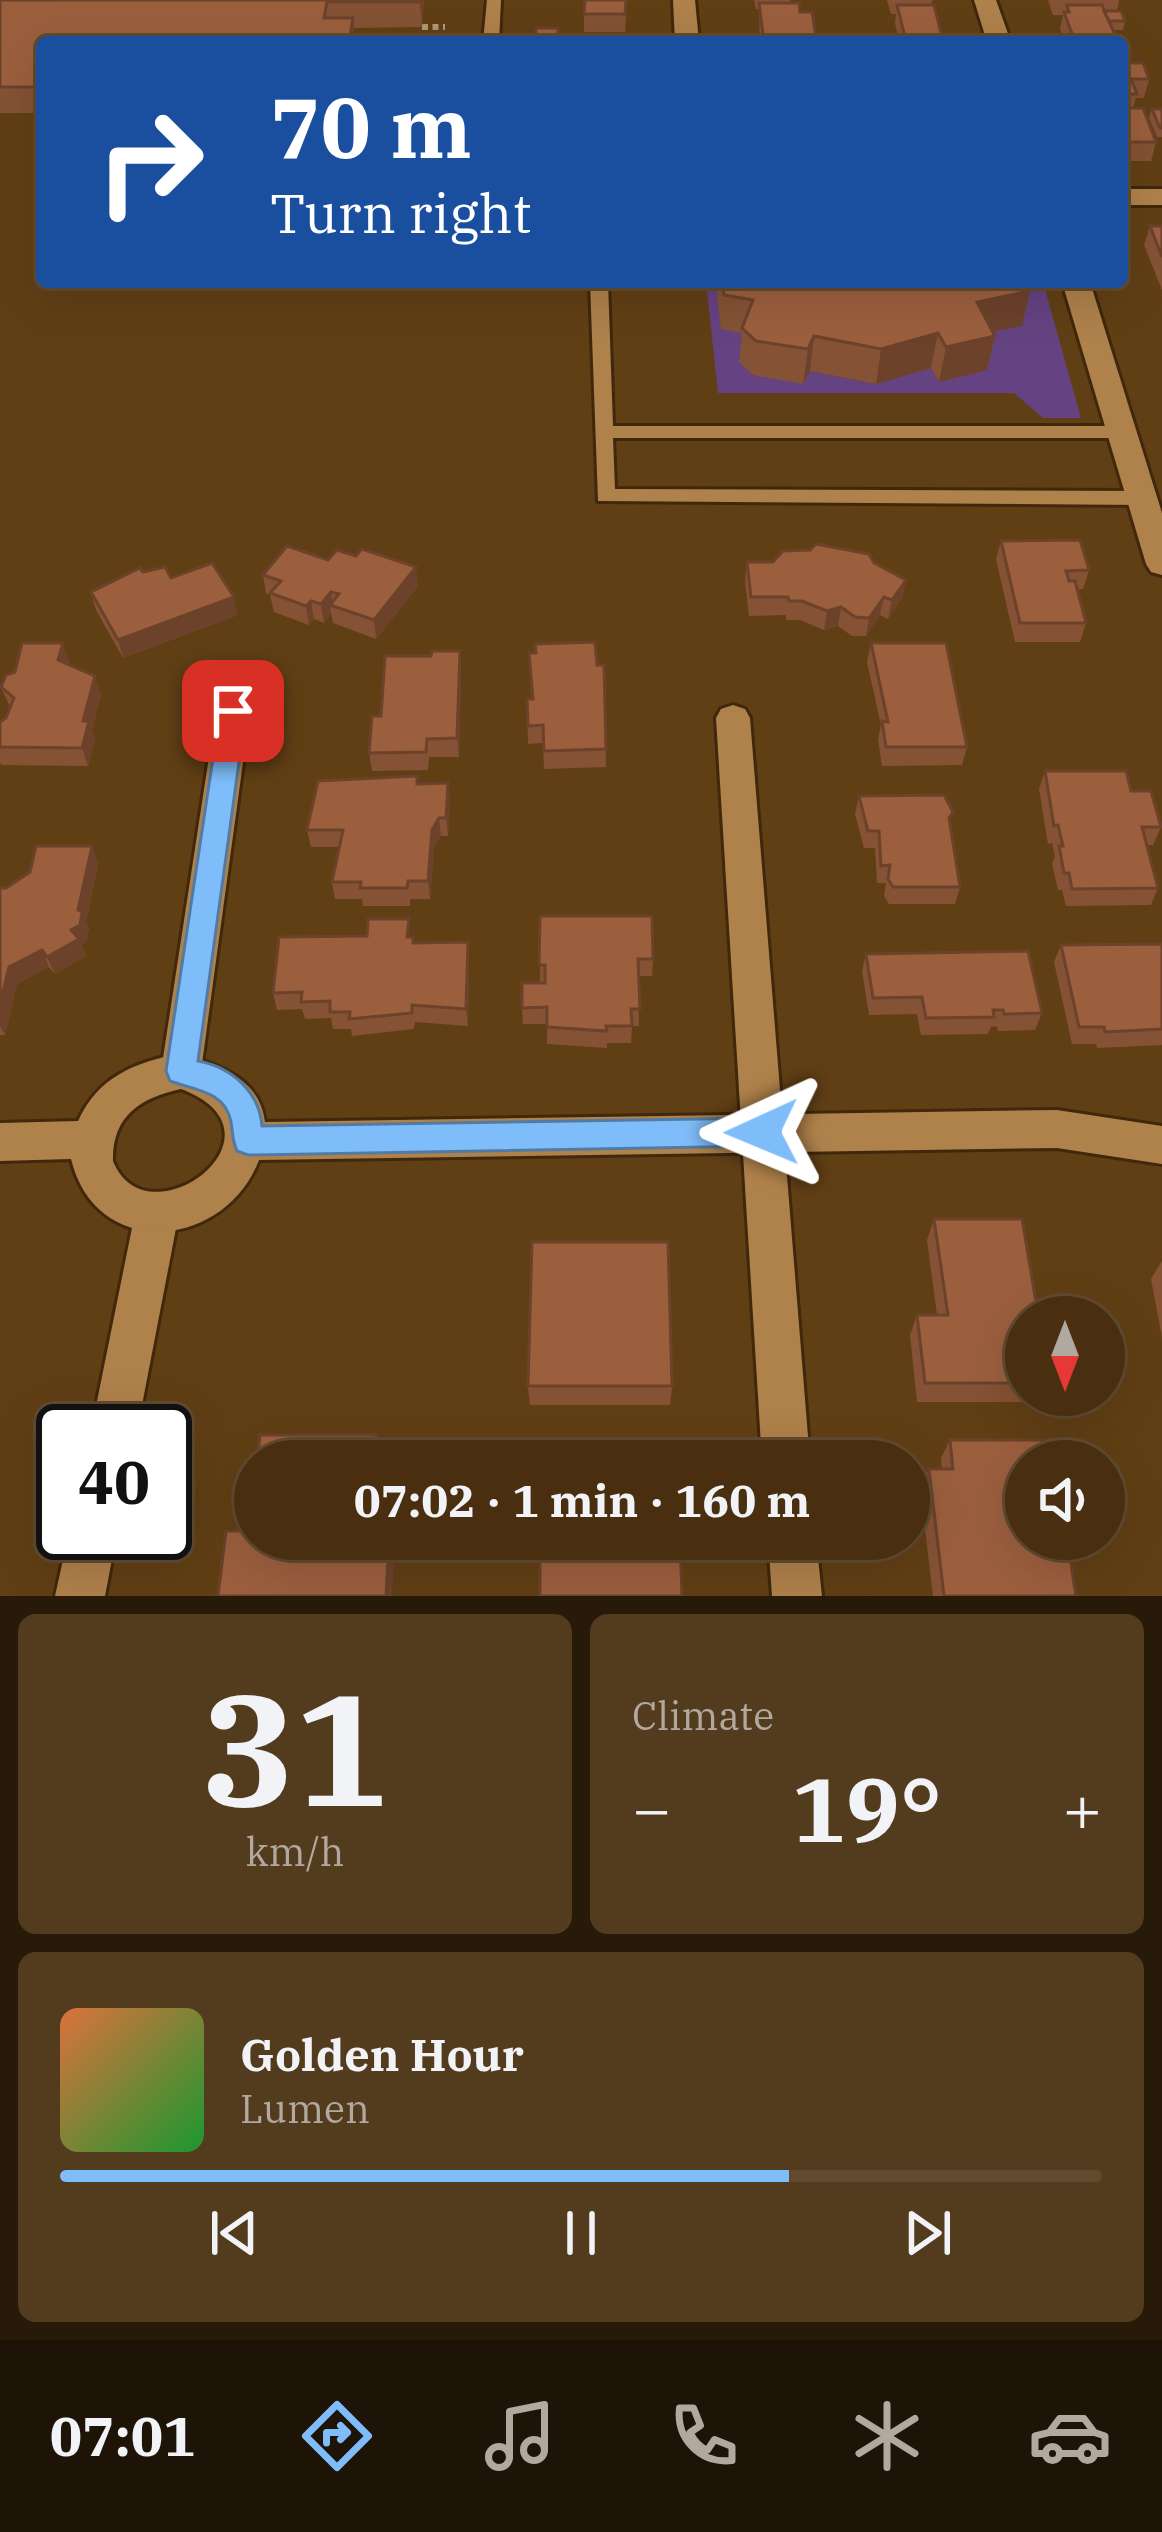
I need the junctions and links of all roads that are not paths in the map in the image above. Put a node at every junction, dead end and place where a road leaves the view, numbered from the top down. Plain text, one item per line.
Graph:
1 (494, 0) edge
2 (684, 0) edge
3 (985, 0) edge
4 (491, 36) edge
5 (687, 36) edge
6 (997, 36) edge
7 (1128, 196) edge
8 (1162, 196) edge
9 (599, 288) edge
10 (1078, 288) edge
11 (603, 432) junction
12 (1121, 432) junction
13 (1142, 498) junction
14 (1162, 564) edge
15 (233, 711) dead end
16 (733, 718) dead end
17 (181, 1071) junction
18 (762, 1132) junction
19 (91, 1140) junction
20 (248, 1141) junction
21 (0, 1142) edge
22 (1162, 1145) edge
23 (157, 1213) junction
24 (119, 1404) edge
25 (784, 1440) edge
26 (87, 1560) edge
27 (793, 1560) edge
28 (80, 1596) edge
29 (796, 1596) edge

1 - 4 lane
2 - 5 street
3 - 6 street
7 - 8 street
9 - 11 lane
10 - 12 street
11 - 12 lane
11 - 13 lane
12 - 13 street
13 - 14 street
15 - 17 street
16 - 18 street
17 - 19 street
17 - 20 street
18 - 20 street
18 - 22 street
18 - 25 street
19 - 21 street
19 - 23 street
20 - 23 street
23 - 24 street
26 - 28 street
27 - 29 street

